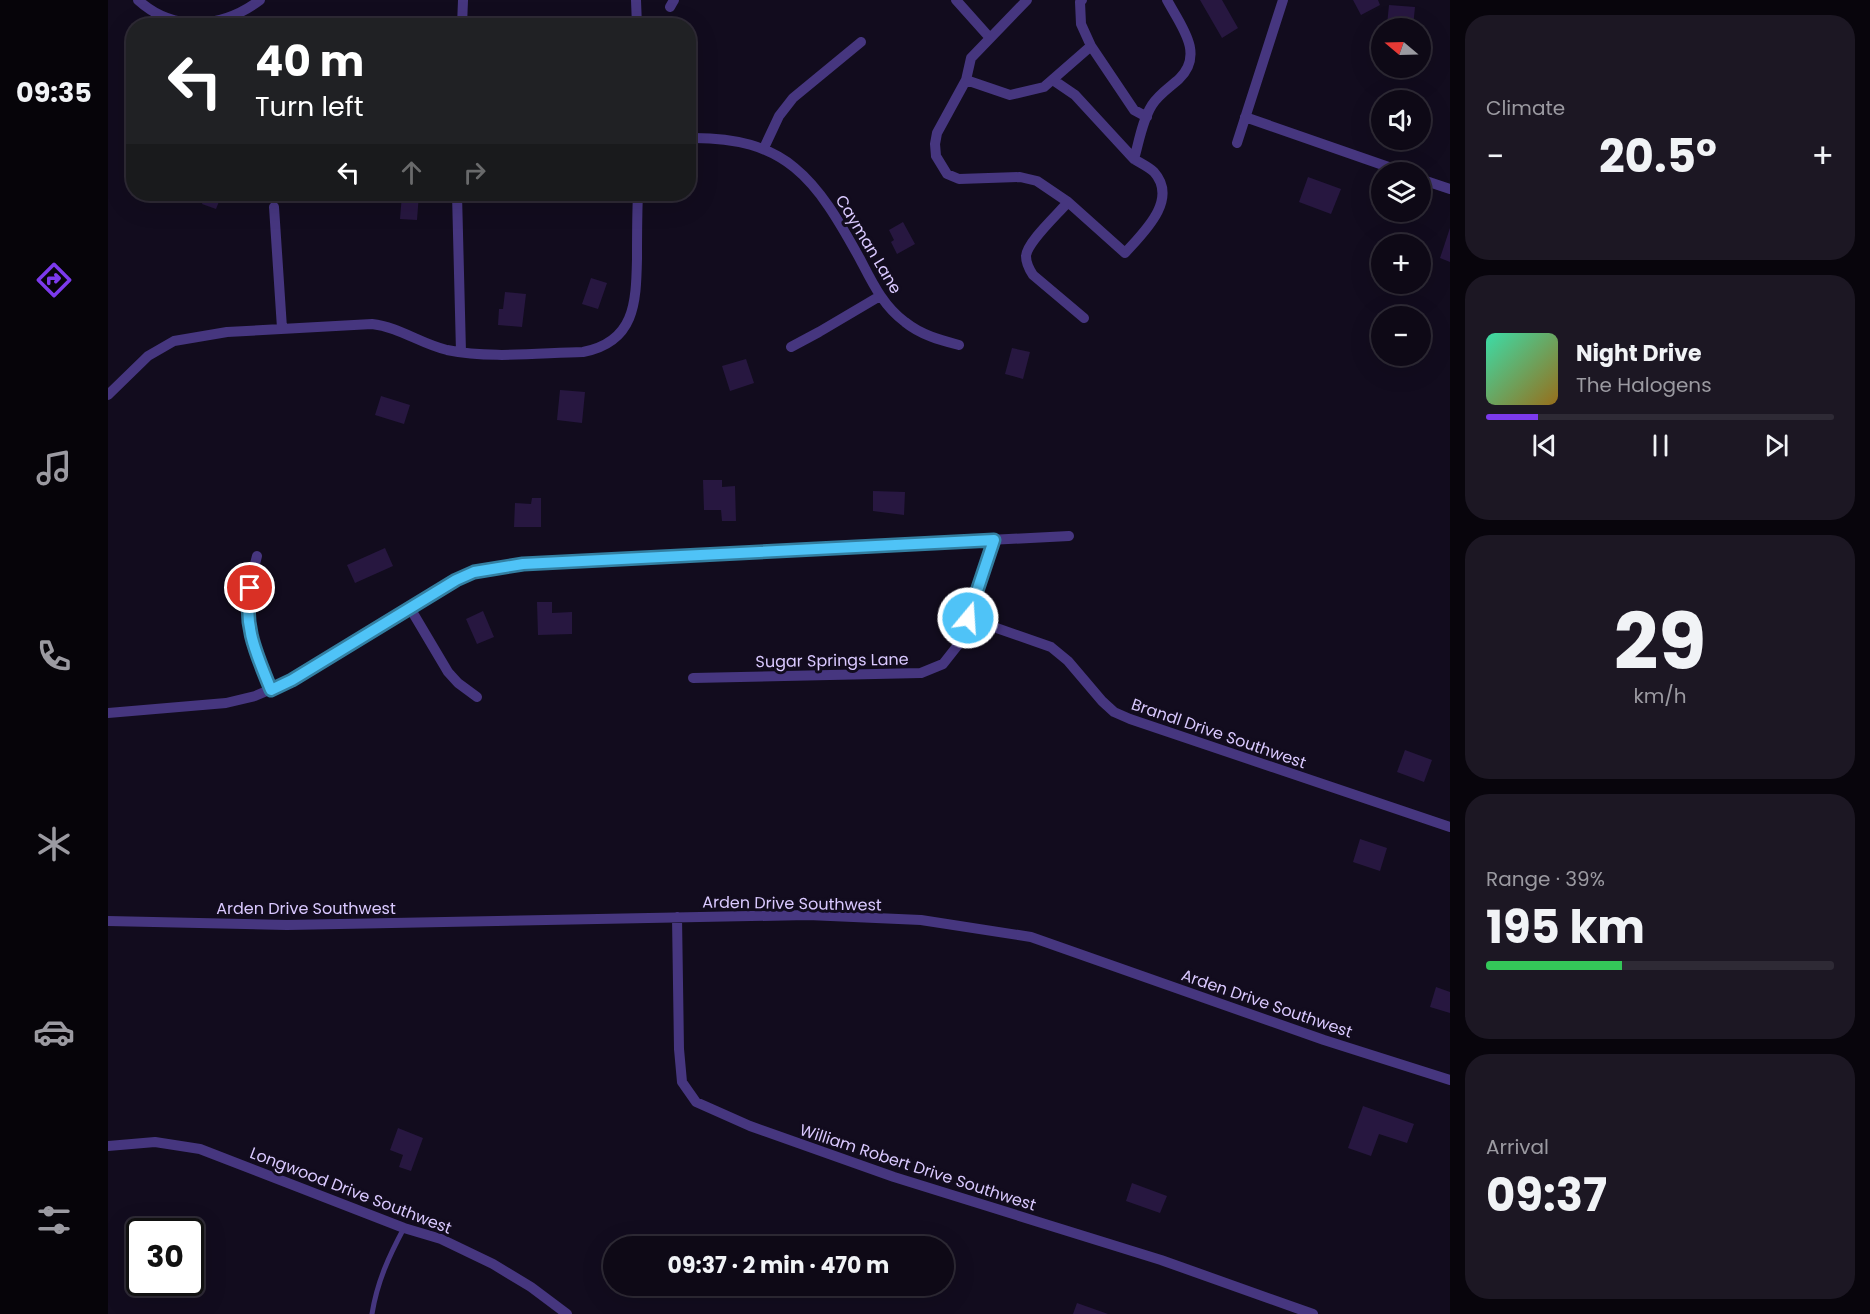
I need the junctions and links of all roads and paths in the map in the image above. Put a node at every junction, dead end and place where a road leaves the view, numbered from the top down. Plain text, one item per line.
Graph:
1 (138, 0) edge
2 (260, 0) edge
3 (463, 0) edge
4 (636, 0) edge
5 (956, 0) edge
6 (1027, 0) edge
7 (1082, 0) edge
8 (1167, 0) edge
9 (1284, 0) edge
10 (165, 18) edge
11 (230, 18) edge
12 (462, 18) edge
13 (637, 18) edge
14 (990, 38) junction
15 (861, 42) dead end
16 (1091, 46) junction
17 (966, 80) junction
18 (1053, 80) junction
19 (1147, 117) junction
20 (1245, 117) junction
21 (696, 138) edge
22 (1237, 143) dead end
23 (764, 148) junction
24 (1134, 159) junction
25 (1374, 162) edge
26 (1431, 183) edge
27 (1450, 189) edge
28 (457, 201) edge
29 (638, 201) edge
30 (1068, 202) junction
31 (274, 207) dead end
32 (880, 296) junction
33 (1084, 318) dead end
34 (282, 328) junction
35 (959, 345) dead end
36 (790, 347) dead end
37 (461, 352) junction
38 (108, 395) edge
39 (1069, 536) dead end
40 (994, 540) junction
41 (257, 556) dead end
42 (410, 608) junction
43 (968, 618) junction
44 (693, 678) dead end
45 (271, 690) junction
46 (477, 697) dead end
47 (108, 712) edge
48 (1450, 827) edge
49 (677, 917) junction
50 (108, 921) edge
51 (1450, 1080) edge
52 (108, 1146) edge
53 (404, 1228) junction
54 (372, 1314) edge
55 (567, 1314) edge
56 (1313, 1314) edge

1 - 10 street
2 - 11 street
3 - 12 street
4 - 13 street
5 - 14 street
6 - 14 street
7 - 16 street
8 - 19 street
9 - 20 street
14 - 17 street
15 - 23 street
16 - 18 street
16 - 19 street
17 - 18 street
17 - 30 street
18 - 24 street
19 - 24 street
20 - 22 street
20 - 25 street
21 - 23 street, Cayman Lane
23 - 32 street, Cayman Lane
24 - 30 street
26 - 27 street
28 - 37 street
29 - 37 street
30 - 33 street
31 - 34 street
32 - 35 street, Cayman Lane
32 - 36 street
34 - 37 street
34 - 38 street
39 - 40 street
40 - 42 street
40 - 43 street, Sugar Springs Lane
41 - 45 street
42 - 45 street
42 - 46 street
43 - 44 street, Sugar Springs Lane
43 - 48 street, Brandl Drive Southwest
45 - 47 street
49 - 50 street, Arden Drive Southwest
49 - 51 street, Arden Drive Southwest
49 - 56 street, William Robert Drive Southwest
52 - 53 street, Longwood Drive Southwest
53 - 54 lane
53 - 55 street, Longwood Drive Southwest

